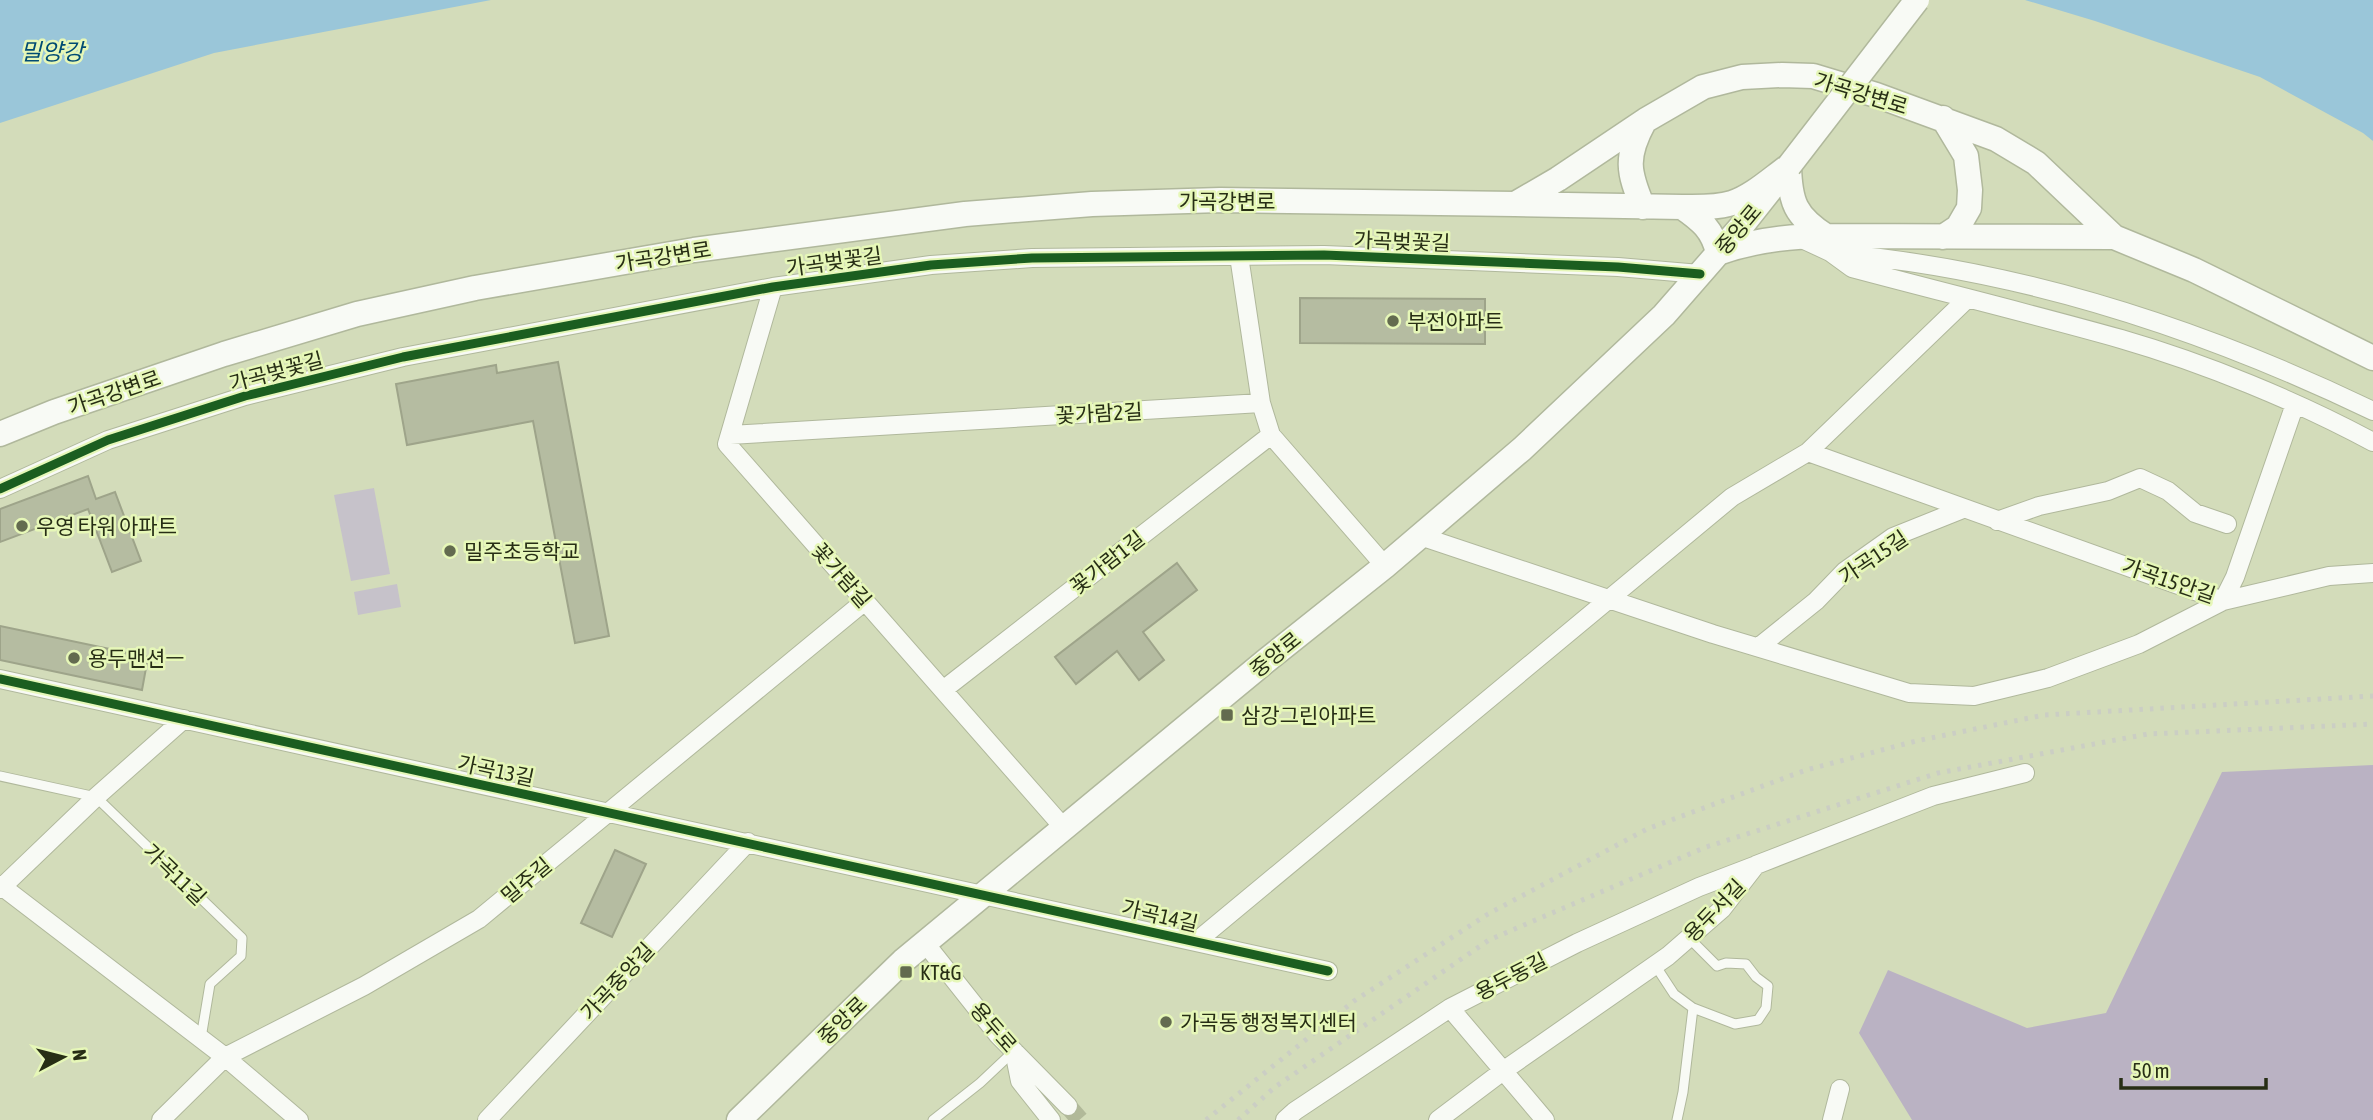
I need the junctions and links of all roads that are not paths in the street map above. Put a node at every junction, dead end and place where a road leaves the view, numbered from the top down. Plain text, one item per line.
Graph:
1 (1917, 0) edge
2 (1943, 118) junction
3 (1646, 120) junction
4 (1789, 166) junction
5 (1515, 204) junction
6 (1643, 207) junction
7 (1682, 207) junction
8 (1943, 237) junction
9 (2113, 237) junction
10 (1828, 244) junction
11 (1718, 253) junction
12 (1239, 256) junction
13 (1700, 274) junction
14 (773, 287) junction
15 (1968, 298) junction
16 (2373, 358) edge
17 (1261, 403) junction
18 (2295, 404) junction
19 (2373, 411) edge
20 (0, 434) edge
21 (730, 435) junction
22 (1270, 435) junction
23 (2373, 442) edge
24 (1808, 452) junction
25 (0, 489) edge
26 (1963, 509) junction
27 (1997, 521) junction
28 (2227, 524) dead end
29 (1420, 536) junction
30 (1385, 566) junction
31 (2373, 573) edge
32 (1611, 599) junction
33 (865, 601) junction
34 (2223, 601) junction
35 (1760, 646) junction
36 (0, 679) edge
37 (943, 690) junction
38 (184, 719) junction
39 (2025, 773) dead end
40 (0, 776) edge
41 (96, 797) junction
42 (607, 812) junction
43 (1064, 828) junction
44 (748, 842) junction
45 (1755, 865) junction
46 (1, 887) edge
47 (985, 894) junction
48 (1689, 937) junction
49 (1197, 941) junction
50 (925, 943) junction
51 (1655, 965) junction
52 (1328, 971) dead end
53 (1450, 1008) junction
54 (1693, 1008) junction
55 (200, 1040) junction
56 (1014, 1051) junction
57 (225, 1057) junction
58 (1503, 1071) junction
59 (1840, 1088) dead end
60 (1068, 1106) tunnel mouth
61 (161, 1120) edge
62 (299, 1120) edge
63 (486, 1120) edge
64 (739, 1120) edge
65 (933, 1120) edge
66 (1051, 1120) tunnel mouth
67 (1285, 1120) edge
68 (1438, 1120) edge
69 (1545, 1120) edge
70 (1677, 1120) edge
71 (1832, 1120) edge

1 - 4 main road, 중앙로, bridge
2 - 3 main road, 가곡강변로
2 - 8 main road
2 - 9 main road, 가곡강변로
3 - 5 main road, 가곡강변로
3 - 6 main road
4 - 7 main road
4 - 10 main road
4 - 11 main road, 중앙로
5 - 6 main road
5 - 20 main road, 가곡강변로
6 - 7 main road
7 - 11 main road
8 - 9 main road
8 - 10 main road
9 - 16 main road, 가곡강변로
10 - 11 main road
10 - 15 street
10 - 19 street
11 - 13 main road, 중앙로
12 - 13 street, 가곡벚꽃길
12 - 14 street, 가곡벚꽃길
12 - 17 street
13 - 29 main road, 중앙로
14 - 21 street
14 - 25 street, 가곡벚꽃길
15 - 18 street
15 - 24 street
17 - 21 street, 꽃가람2길
17 - 22 street
18 - 23 street
18 - 34 street, 가곡15안길
21 - 33 street, 꽃가람길
22 - 30 street
22 - 37 street, 꽃가람1길
24 - 26 street, 가곡15안길
24 - 32 street
26 - 27 street, 가곡15안길
26 - 35 street, 가곡15길
27 - 28 street
27 - 34 street, 가곡15안길
29 - 30 main road, 중앙로
29 - 32 street
30 - 43 main road, 중앙로
31 - 34 street
32 - 35 street
32 - 49 street, 가곡14길
33 - 37 street, 꽃가람길
33 - 42 street, 밀주길
34 - 35 street
36 - 38 street, 가곡13길
37 - 43 street, 꽃가람길
38 - 41 street
38 - 42 street, 가곡13길
39 - 45 street, 용두서길
40 - 41 lane
41 - 46 street
41 - 55 lane, 가곡11길
42 - 44 street, 가곡13길
42 - 57 street, 밀주길
43 - 47 main road, 중앙로
44 - 47 street, 가곡13길
44 - 63 street, 가곡중앙길
45 - 48 street, 용두서길
45 - 53 street, 용두동길
46 - 55 street
47 - 49 street, 가곡14길
47 - 50 main road, 중앙로
48 - 51 street, 용두서길
48 - 54 lane
49 - 52 street, 가곡14길
50 - 56 street, 용두로
50 - 64 main road, 중앙로
51 - 54 lane
51 - 58 street, 용두서길
53 - 58 street
53 - 67 street, 용두동길
54 - 70 lane
55 - 57 street
56 - 60 street, 용두로
56 - 65 lane
56 - 66 street
57 - 61 street, 밀주길
57 - 62 street
58 - 68 street, 용두서길
58 - 69 street
59 - 71 street

